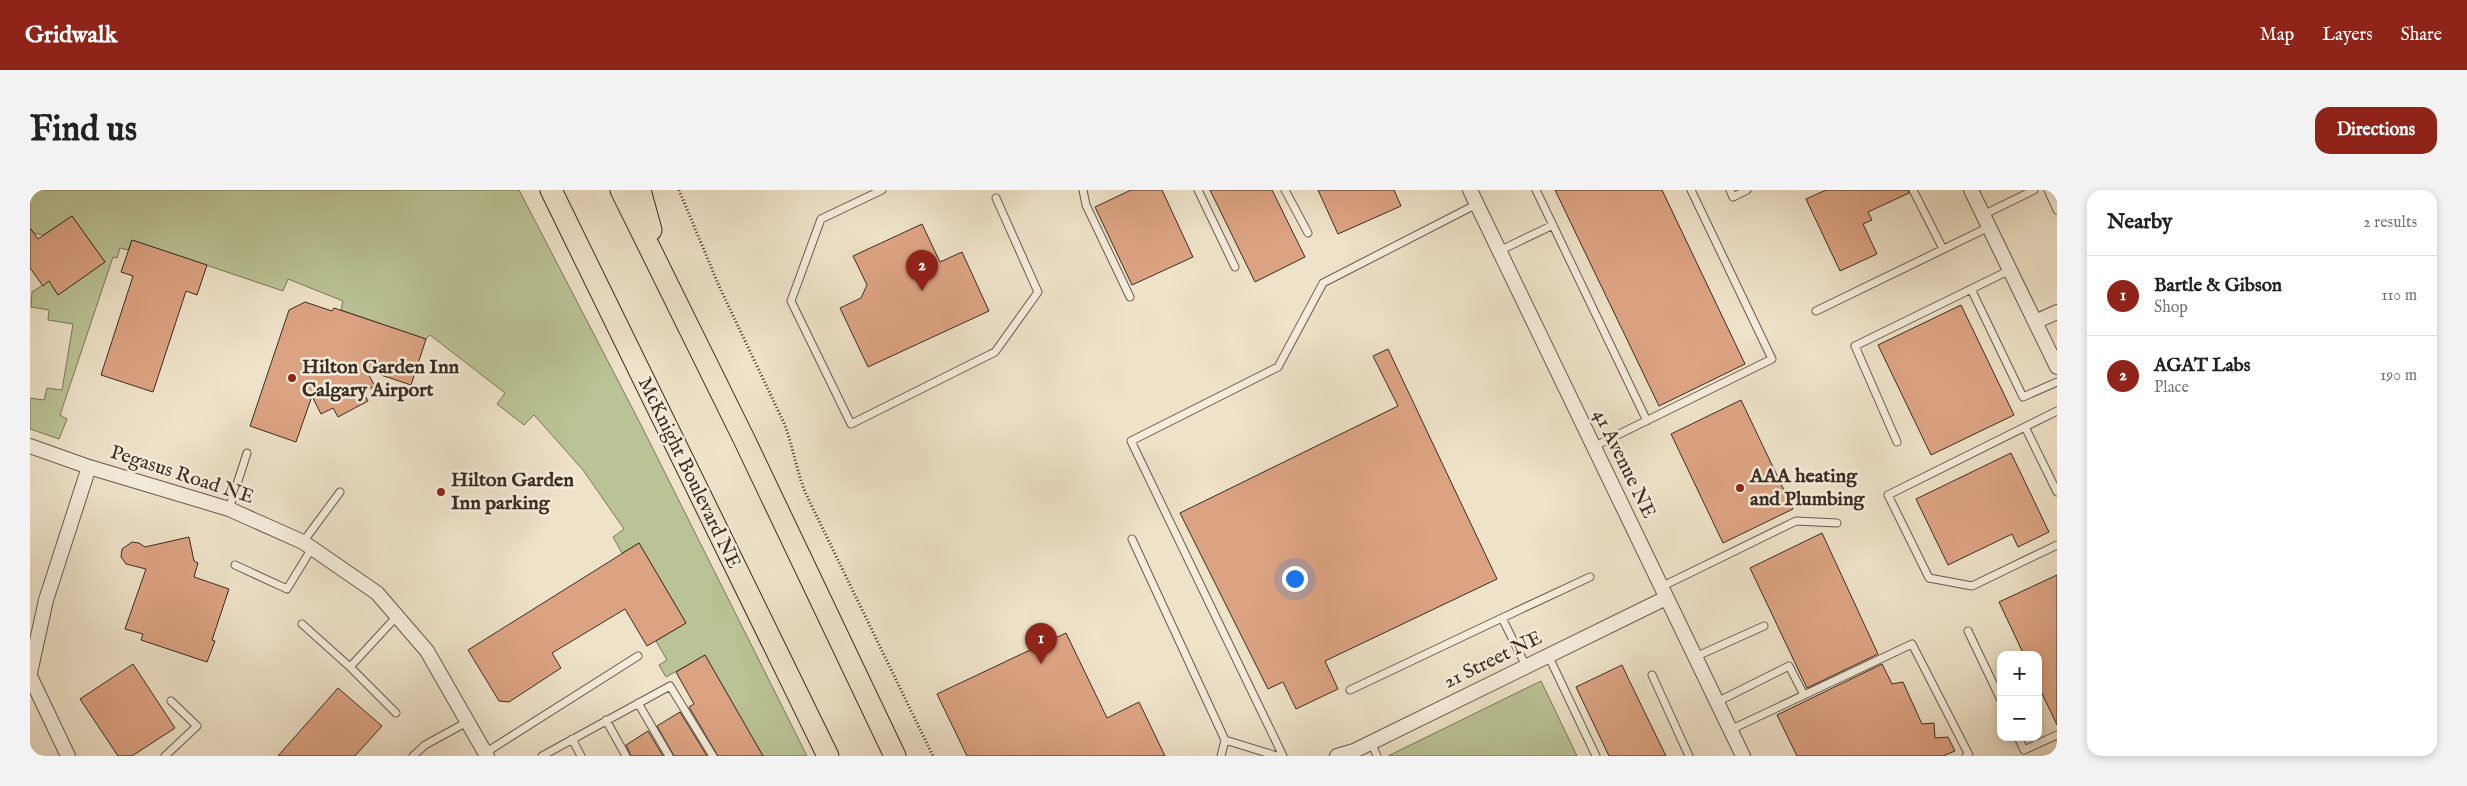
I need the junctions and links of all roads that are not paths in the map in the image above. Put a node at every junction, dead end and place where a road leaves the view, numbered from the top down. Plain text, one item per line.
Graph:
1 (534, 190) edge
2 (550, 190) edge
3 (621, 190) edge
4 (640, 190) edge
5 (882, 190) edge
6 (1083, 190) edge
7 (1198, 190) edge
8 (1285, 190) edge
9 (1470, 190) edge
10 (1536, 190) edge
11 (1691, 190) edge
12 (1730, 190) edge
13 (1747, 190) edge
14 (1913, 190) edge
15 (1971, 190) edge
16 (2034, 190) edge
17 (2048, 190) edge
18 (996, 198) dead end
19 (1477, 204) junction
20 (2057, 210) edge
21 (1986, 221) junction
22 (1553, 225) junction
23 (1308, 233) dead end
24 (1943, 249) junction
25 (1500, 251) junction
26 (1235, 267) dead end
27 (2010, 270) junction
28 (662, 271) junction
29 (591, 276) junction
30 (1971, 289) junction
31 (1130, 297) dead end
32 (1816, 310) dead end
33 (2057, 312) edge
34 (2035, 322) junction
35 (2057, 367) edge
36 (2057, 382) edge
37 (2057, 411) edge
38 (1647, 420) junction
39 (2025, 427) junction
40 (1897, 442) dead end
41 (30, 446) edge
42 (1594, 447) junction
43 (247, 453) dead end
44 (89, 467) junction
45 (340, 492) dead end
46 (2057, 492) edge
47 (229, 508) junction
48 (1837, 523) dead end
49 (1132, 539) dead end
50 (308, 545) junction
51 (2057, 545) edge
52 (235, 565) dead end
53 (1590, 577) dead end
54 (1663, 592) junction
55 (397, 616) junction
56 (1502, 618) junction
57 (302, 624) dead end
58 (1764, 626) dead end
59 (34, 631) edge
60 (1968, 631) dead end
61 (638, 656) dead end
62 (1548, 656) junction
63 (1694, 657) junction
64 (1526, 666) junction
65 (31, 667) edge
66 (350, 667) junction
67 (1652, 675) dead end
68 (1350, 690) dead end
69 (1804, 695) junction
70 (1999, 696) edge
71 (171, 701) dead end
72 (1716, 702) junction
73 (638, 703) junction
74 (396, 713) dead end
75 (606, 720) junction
76 (467, 722) junction
77 (1730, 730) junction
78 (2057, 735) edge
79 (572, 739) junction
80 (1225, 740) junction
81 (2019, 741) edge
82 (1371, 742) junction
83 (2023, 753) edge
84 (486, 755) edge
85 (68, 756) edge
86 (165, 756) edge
87 (413, 756) edge
88 (542, 756) edge
89 (582, 756) edge
90 (626, 756) edge
91 (668, 756) edge
92 (713, 756) edge
93 (828, 756) edge
94 (895, 756) edge
95 (1221, 756) edge
96 (1276, 756) edge
97 (1283, 756) edge
98 (1337, 756) edge
99 (1377, 756) edge
100 (1596, 756) edge
101 (1689, 756) edge
102 (1742, 756) edge
103 (1966, 756) edge

1 - 29 main road
2 - 29 main road, McKnight Boulevard NE
3 - 28 main road
4 - 28 main road
5 - 18 lane
6 - 31 lane
7 - 26 lane
8 - 23 lane
9 - 19 street, 41 Avenue NE
10 - 22 lane
11 - 38 lane
12 - 13 lane
14 - 24 lane
15 - 21 street
16 - 21 lane
17 - 20 lane
19 - 25 street, 41 Avenue NE
19 - 97 lane
21 - 24 lane
21 - 27 street
22 - 25 lane
22 - 38 lane
24 - 32 lane
25 - 42 street, 41 Avenue NE
27 - 30 lane
27 - 34 street
28 - 94 main road
29 - 93 main road, McKnight Boulevard NE
30 - 36 lane
30 - 40 lane
33 - 34 street
34 - 35 street
37 - 39 lane
38 - 42 lane
39 - 46 lane
39 - 51 lane
41 - 44 street, Pegasus Road NE
42 - 54 street, 41 Avenue NE
43 - 47 lane
44 - 47 street, Pegasus Road NE
44 - 59 street
45 - 50 lane
47 - 50 street, Pegasus Road NE
48 - 54 lane
49 - 80 lane
50 - 52 lane
50 - 55 street, Pegasus Road NE
53 - 56 lane
54 - 62 street, 21 Street NE
54 - 63 street, 41 Avenue NE
55 - 66 lane
55 - 76 street, Pegasus Road NE
56 - 64 lane
56 - 68 lane
57 - 66 lane
58 - 63 lane
59 - 65 street
60 - 70 lane
61 - 84 lane
62 - 64 street, 21 Street NE
62 - 100 lane
63 - 72 street, 41 Avenue NE
64 - 82 street, 21 Street NE
65 - 85 street
66 - 74 lane
67 - 101 lane
69 - 72 lane
69 - 77 lane
69 - 103 lane
71 - 86 lane
72 - 77 street, 41 Avenue NE
73 - 75 lane
73 - 91 lane
73 - 92 lane
75 - 79 lane
75 - 90 lane
76 - 84 street, Pegasus Road NE
76 - 87 lane
77 - 102 street, 41 Avenue NE
78 - 83 lane
79 - 88 lane
79 - 89 lane
80 - 95 lane
80 - 96 lane
81 - 83 lane
82 - 98 street, 21 Street NE
82 - 99 lane

